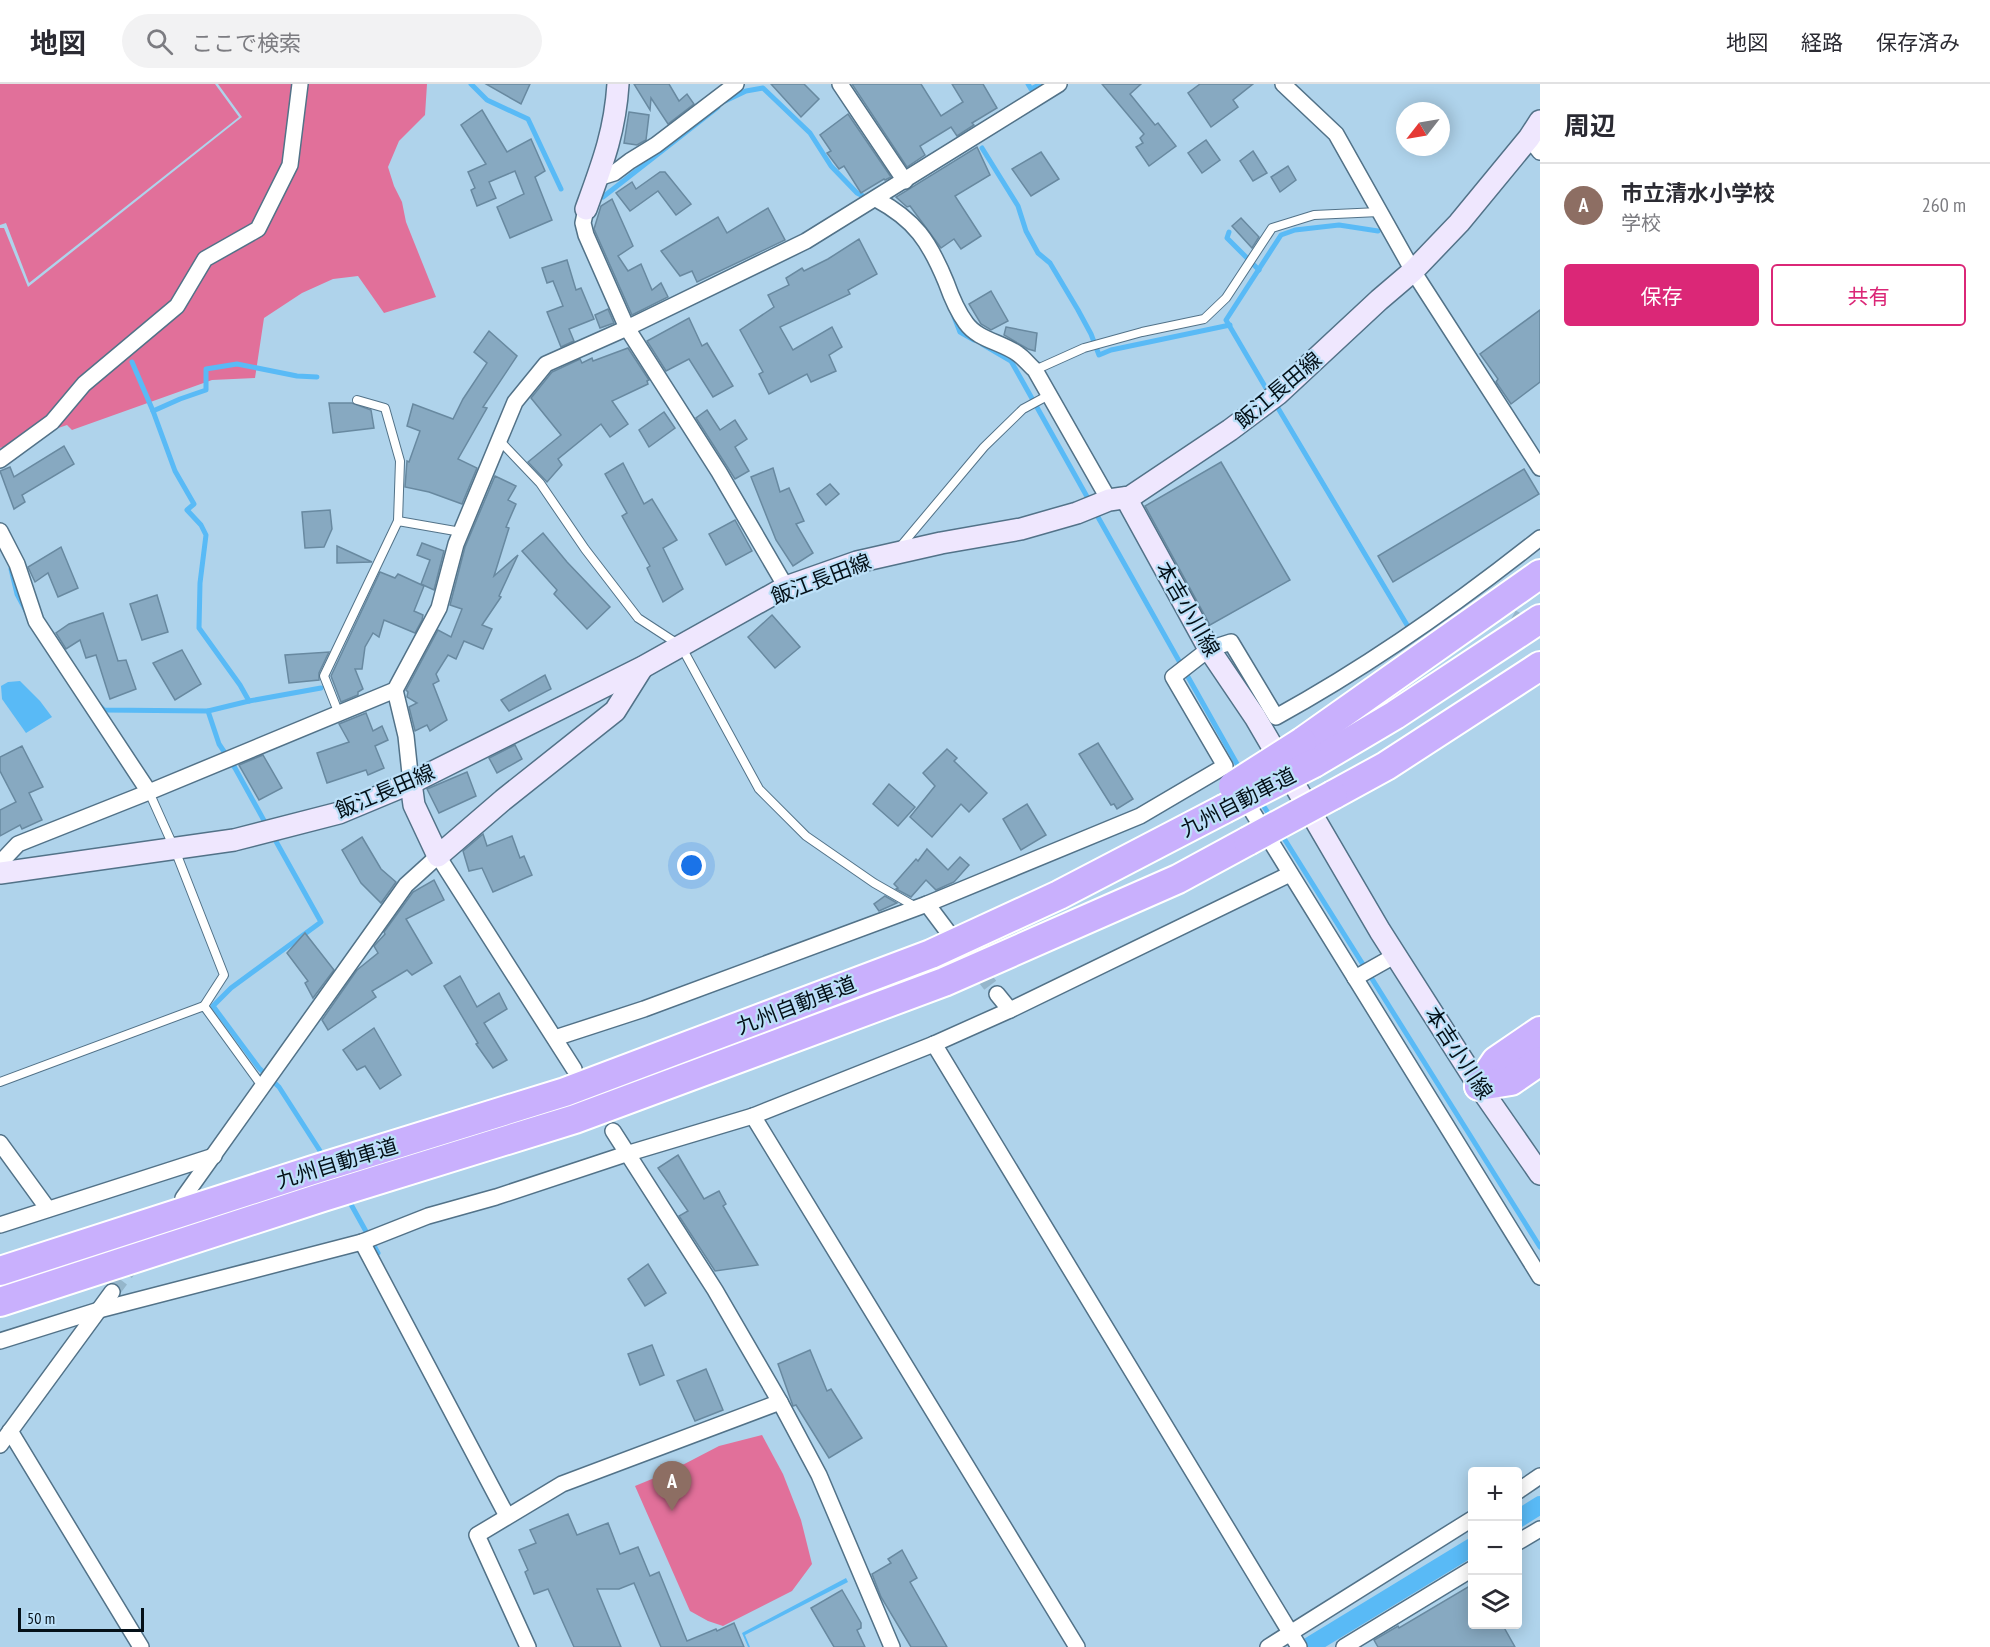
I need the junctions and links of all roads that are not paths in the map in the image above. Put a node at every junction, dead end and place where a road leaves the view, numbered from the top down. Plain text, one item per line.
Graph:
1 (300, 84) edge
2 (618, 84) edge
3 (736, 84) edge
4 (840, 84) edge
5 (1059, 84) edge
6 (1283, 84) edge
7 (1536, 137) edge
8 (598, 178) junction
9 (905, 181) junction
10 (876, 199) junction
11 (586, 209) joint
12 (1379, 212) junction
13 (1413, 271) junction
14 (627, 328) junction
15 (1035, 370) junction
16 (1049, 395) junction
17 (357, 400) dead end
18 (499, 440) junction
19 (0, 460) edge
20 (1540, 468) edge
21 (1118, 499) junction
22 (398, 521) junction
23 (0, 531) edge
24 (461, 532) junction
25 (1540, 538) edge
26 (896, 553) junction
27 (1540, 574) edge
28 (786, 587) junction
29 (1470, 593) junction
30 (1492, 606) tunnel mouth
31 (1540, 619) edge
32 (681, 646) junction
33 (1209, 649) junction
34 (1540, 666) edge
35 (642, 667) junction
36 (1540, 686) edge
37 (395, 690) junction
38 (339, 714) junction
39 (1308, 753) junction
40 (1225, 766) junction
41 (1386, 766) junction
42 (411, 783) junction
43 (149, 792) junction
44 (175, 850) junction
45 (438, 856) junction
46 (0, 863) edge
47 (0, 873) edge
48 (1290, 874) junction
49 (922, 906) junction
50 (948, 932) tunnel mouth
51 (1396, 955) junction
52 (1355, 978) junction
53 (998, 994) tunnel mouth
54 (204, 1006) junction
55 (1010, 1010) junction
56 (1540, 1031) edge
57 (555, 1038) junction
58 (934, 1044) junction
59 (1540, 1061) edge
60 (574, 1069) dead end
61 (0, 1082) edge
62 (261, 1086) junction
63 (1479, 1086) junction
64 (753, 1116) junction
65 (613, 1131) dead end
66 (0, 1143) edge
67 (626, 1154) junction
68 (214, 1156) junction
69 (1540, 1174) edge
70 (183, 1198) dead end
71 (48, 1209) junction
72 (0, 1226) edge
73 (362, 1242) junction
74 (0, 1271) edge
75 (1540, 1277) edge
76 (112, 1292) tunnel mouth
77 (0, 1302) edge
78 (99, 1310) junction
79 (0, 1341) edge
80 (780, 1402) junction
81 (10, 1431) junction
82 (0, 1445) edge
83 (1540, 1476) edge
84 (1522, 1488) edge
85 (507, 1516) junction
86 (1470, 1521) edge
87 (1540, 1529) edge
88 (1522, 1540) edge
89 (1468, 1572) edge
90 (1291, 1633) junction
91 (141, 1647) edge
92 (528, 1647) edge
93 (892, 1647) edge
94 (1077, 1647) edge
95 (1268, 1647) edge
96 (1299, 1647) edge
97 (1344, 1647) edge

1 - 19 street
2 - 8 main road
3 - 8 street
4 - 9 street
5 - 9 street
6 - 12 street
7 - 13 main road, 飯江長田線
8 - 11 main road
9 - 10 street
10 - 14 street
10 - 15 street
11 - 14 street
12 - 13 street
12 - 15 lane
13 - 20 street
13 - 21 main road, 飯江長田線
14 - 18 street
14 - 28 street
15 - 16 street
16 - 21 street
16 - 26 lane
17 - 22 lane
18 - 24 street
18 - 32 lane
21 - 26 main road, 飯江長田線
21 - 33 main road, 本吉小川線
22 - 24 lane
22 - 38 lane
23 - 43 street
24 - 37 street
25 - 29 street
26 - 28 main road, 飯江長田線
27 - 39 highway
28 - 32 main road, 飯江長田線
29 - 30 street
29 - 33 street
31 - 39 highway, 九州自動車道
32 - 35 main road, 飯江長田線
32 - 49 lane
33 - 40 street
33 - 51 main road, 本吉小川線
34 - 41 highway, 九州自動車道
35 - 42 main road, 飯江長田線
35 - 45 main road
36 - 41 highway
37 - 38 street
37 - 42 street
38 - 43 street
39 - 74 highway, 九州自動車道, bridge
40 - 48 street
40 - 49 street
41 - 77 highway, 九州自動車道, bridge
42 - 44 main road, 飯江長田線
42 - 45 main road
43 - 44 lane
43 - 46 street
44 - 47 main road, 飯江長田線
44 - 54 lane
45 - 57 street
45 - 62 street
48 - 52 street
48 - 55 street
49 - 50 street
49 - 57 street
51 - 52 street
51 - 63 main road, 本吉小川線
52 - 75 street
53 - 55 street
54 - 61 lane
54 - 62 lane
55 - 58 street
56 - 63 highway
57 - 60 street
58 - 64 street
58 - 90 street
59 - 63 highway
62 - 68 street
63 - 69 main road, 本吉小川線
64 - 67 street
64 - 94 street
65 - 67 street
66 - 71 street
67 - 73 street
67 - 80 street
68 - 70 street
68 - 71 street
71 - 72 street
73 - 78 street
73 - 85 street
76 - 78 street
78 - 79 street
78 - 81 street
80 - 85 street
80 - 93 street
81 - 82 street
81 - 91 street
83 - 84 street
85 - 92 street
86 - 90 street
87 - 88 street
89 - 97 street
90 - 95 street
90 - 96 street

